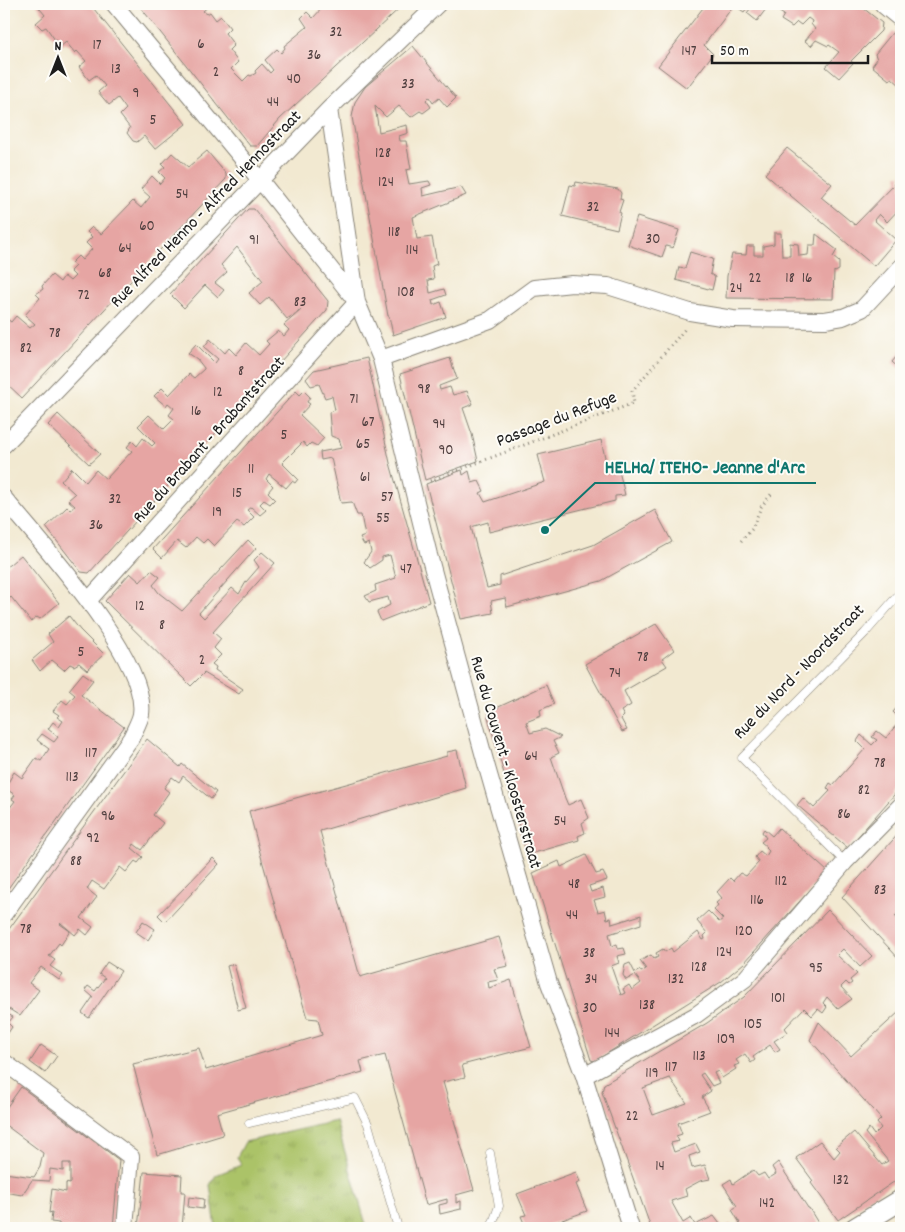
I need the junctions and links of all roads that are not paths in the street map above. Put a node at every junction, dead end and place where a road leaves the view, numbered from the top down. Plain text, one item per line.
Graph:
1 (114, 4) edge
2 (438, 4) edge
3 (885, 4) edge
4 (901, 17) edge
5 (329, 110) junction
6 (260, 180) junction
7 (901, 268) edge
8 (357, 302) junction
9 (381, 359) junction
10 (4, 445) edge
11 (4, 498) edge
12 (901, 592) edge
13 (88, 601) junction
14 (901, 805) edge
15 (845, 862) junction
16 (4, 914) edge
17 (4, 1062) edge
18 (584, 1076) junction
19 (249, 1123) dead end
20 (490, 1153) dead end
21 (901, 1200) edge
22 (125, 1228) edge
23 (398, 1228) edge
24 (491, 1228) edge
25 (631, 1228) edge
26 (855, 1228) edge

1 - 6 street, Rue du Couvent - Kloosterstraat
2 - 5 street, Rue Alfred Henno - Alfred Hennostraat
3 - 4 street
5 - 6 street, Rue Alfred Henno - Alfred Hennostraat
5 - 8 street, Rue du Couvent - Kloosterstraat
6 - 8 street, Rue du Couvent - Kloosterstraat
6 - 10 street, Rue Alfred Henno - Alfred Hennostraat
7 - 9 street
8 - 9 street, Rue du Couvent - Kloosterstraat
8 - 13 street, Rue du Brabant - Brabantstraat
9 - 18 street, Rue du Couvent - Kloosterstraat
11 - 13 street
12 - 15 lane, Rue du Nord - Noordstraat
13 - 16 street
14 - 15 street
15 - 18 street
17 - 22 street
18 - 25 street, Rue du Couvent - Kloosterstraat
19 - 23 lane
20 - 24 lane
21 - 26 street

